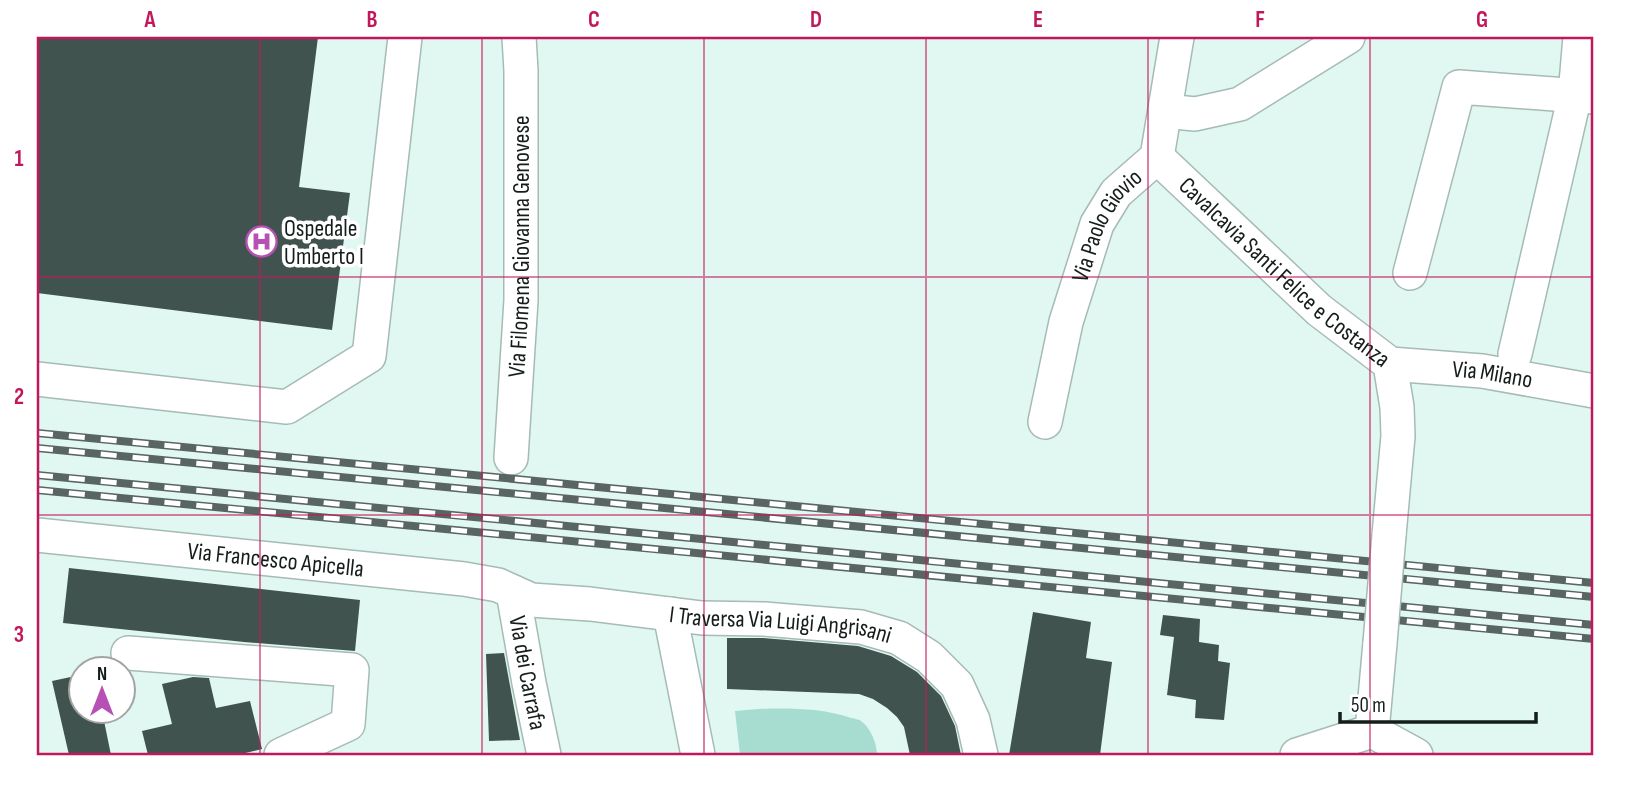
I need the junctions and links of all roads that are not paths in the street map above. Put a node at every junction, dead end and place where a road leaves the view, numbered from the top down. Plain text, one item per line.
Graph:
1 (405, 37) edge
2 (519, 37) edge
3 (1177, 37) edge
4 (1348, 37) edge
5 (1580, 37) edge
6 (1585, 96) edge
7 (1165, 111) junction
8 (1157, 157) junction
9 (1410, 273) dead end
10 (1514, 354) dead end
11 (1390, 364) junction
12 (37, 379) edge
13 (1594, 391) edge
14 (1045, 422) dead end
15 (511, 458) dead end
16 (37, 535) edge
17 (513, 592) junction
18 (670, 614) junction
19 (128, 653) dead end
20 (1372, 731) junction
21 (281, 755) edge
22 (544, 755) edge
23 (698, 755) edge
24 (981, 755) edge
25 (1297, 755) edge
26 (1416, 755) edge

1 - 12 street
2 - 15 street, Via Filomena Giovanna Genovese
3 - 7 street, Via Paolo Giovio
4 - 7 street
5 - 6 street
6 - 9 street
6 - 10 street
7 - 8 street, Via Paolo Giovio
8 - 11 street, Cavalcavia Santi Felice e Costanza
8 - 14 street, Via Paolo Giovio
11 - 13 street, Via Milano
11 - 20 street, Cavalcavia Santi Felice e Costanza, bridge
16 - 17 street, Via Francesco Apicella
17 - 18 street, I Traversa Via Luigi Angrisani
17 - 22 street, Via dei Carrafa
18 - 23 street
18 - 24 street, I Traversa Via Luigi Angrisani
19 - 21 street
20 - 25 street
20 - 26 street

